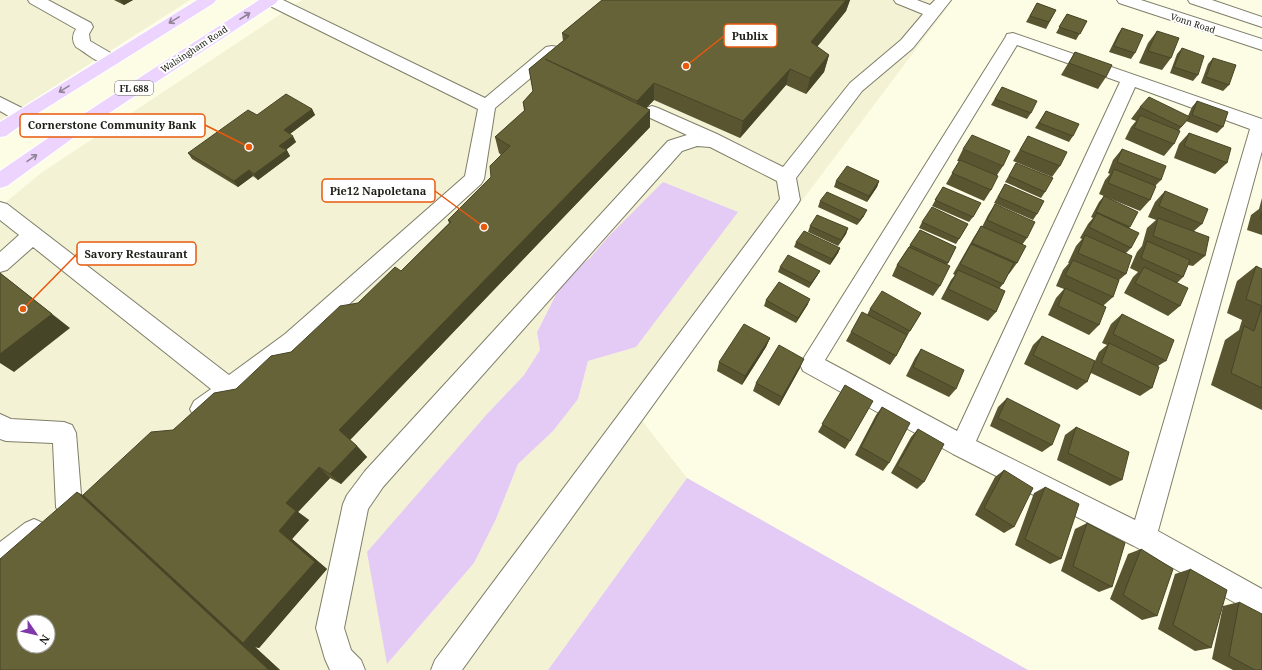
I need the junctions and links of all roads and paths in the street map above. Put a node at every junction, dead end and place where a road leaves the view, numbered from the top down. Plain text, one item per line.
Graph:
1 (36, 0) edge
2 (208, 0) edge
3 (270, 0) edge
4 (902, 0) edge
5 (1125, 0) edge
6 (1196, 0) edge
7 (939, 6) edge
8 (1262, 22) edge
9 (565, 40) edge
10 (1262, 45) edge
11 (110, 60) junction
12 (1130, 80) junction
13 (0, 103) edge
14 (487, 106) junction
15 (652, 112) dead end
16 (22, 116) junction
17 (1261, 126) edge
18 (0, 131) edge
19 (714, 141) junction
20 (786, 177) junction
21 (0, 181) edge
22 (0, 209) edge
23 (32, 235) junction
24 (0, 264) edge
25 (229, 389) junction
26 (185, 422) edge
27 (0, 425) edge
28 (962, 446) junction
29 (88, 493) edge
30 (59, 515) junction
31 (1143, 537) junction
32 (0, 558) edge
33 (1262, 604) edge
34 (351, 670) edge
35 (444, 670) edge

1 - 11 street
2 -> 11 main road
3 - 14 street
21 -> 3 main road, Walsingham Road / FL 688
4 - 7 street
5 - 10 street, Vonn Road
6 - 8 street
7 - 20 street
9 - 14 street
11 -> 16 main road
12 - 17 street
12 - 28 street
12 - 28 street
13 - 16 street
14 - 25 street
15 - 19 street
16 - 18 main road
17 - 31 street
19 - 20 street
19 - 34 street
20 - 35 street
22 - 23 street
23 - 24 street
23 - 25 street
25 - 26 street
27 - 30 street
28 - 31 street
29 - 30 street
30 - 32 street
31 - 33 street

